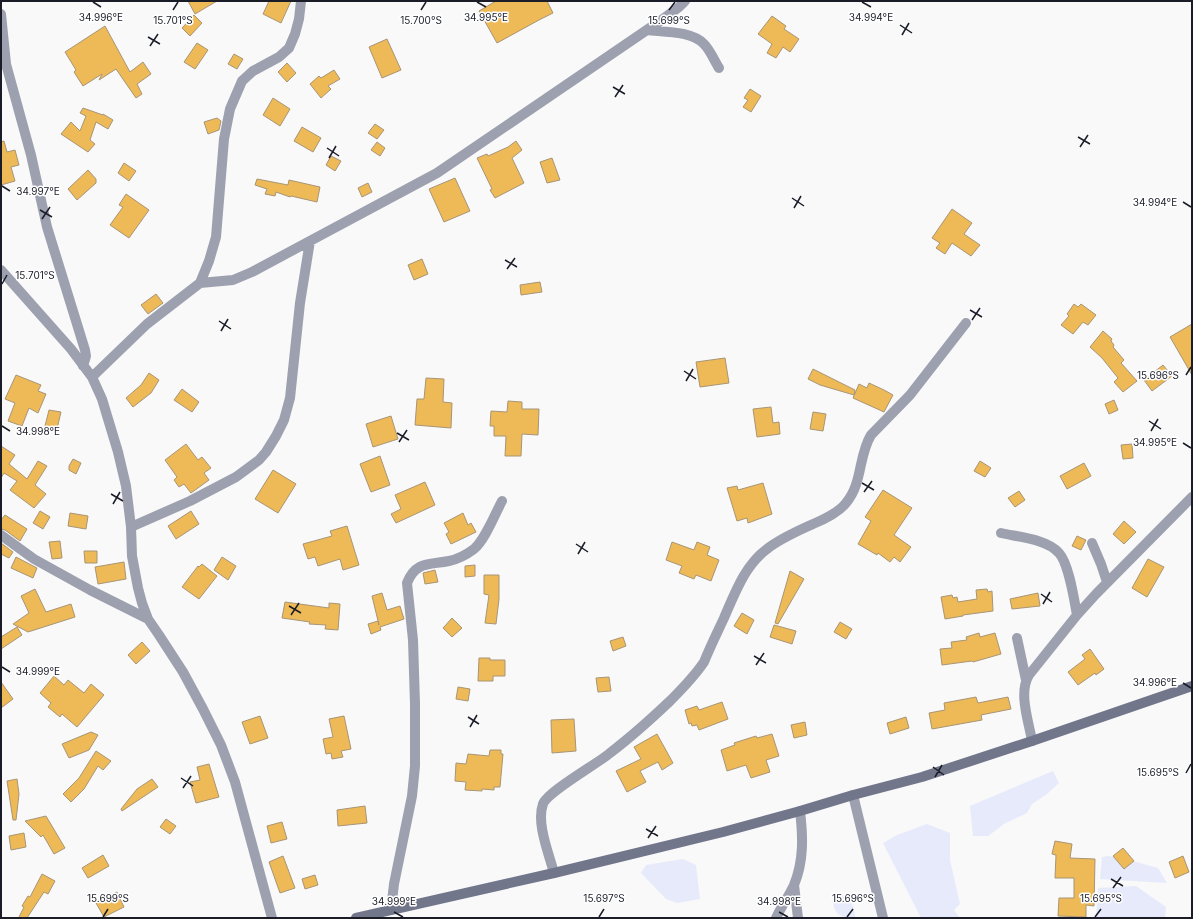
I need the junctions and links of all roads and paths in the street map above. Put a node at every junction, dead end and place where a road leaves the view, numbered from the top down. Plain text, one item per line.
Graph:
1 (301, 1) edge
2 (684, 1) edge
3 (1, 14) edge
4 (647, 30) junction
5 (719, 68) dead end
6 (310, 241) junction
7 (1, 270) edge
8 (200, 283) junction
9 (966, 323) dead end
10 (83, 366) junction
11 (92, 377) junction
12 (1192, 497) edge
13 (502, 501) dead end
14 (131, 527) junction
15 (1001, 533) dead end
16 (1, 536) edge
17 (1092, 543) dead end
18 (1107, 582) junction
19 (1077, 614) junction
20 (148, 619) junction
21 (1017, 638) dead end
22 (1026, 680) junction
23 (1192, 686) edge
24 (1032, 741) junction
25 (853, 795) junction
26 (800, 811) junction
27 (554, 873) junction
28 (794, 885) junction
29 (391, 910) junction
30 (272, 918) edge
31 (356, 918) edge
32 (776, 918) edge
33 (798, 918) edge
34 (883, 918) edge

1 - 8 street
2 - 4 street
3 - 10 street
4 - 5 street
4 - 6 street
6 - 8 street
6 - 14 street
7 - 10 street
8 - 11 street
9 - 27 street
10 - 11 street
11 - 14 street
12 - 18 street
13 - 29 street
14 - 20 street
15 - 19 street
16 - 20 street
17 - 18 street
18 - 19 street
19 - 22 street
20 - 30 street
21 - 22 street
22 - 24 street
23 - 24 main road
24 - 25 main road
25 - 26 main road
25 - 34 street
26 - 27 main road
26 - 28 street
27 - 29 main road
28 - 32 street
28 - 33 street
29 - 31 main road

